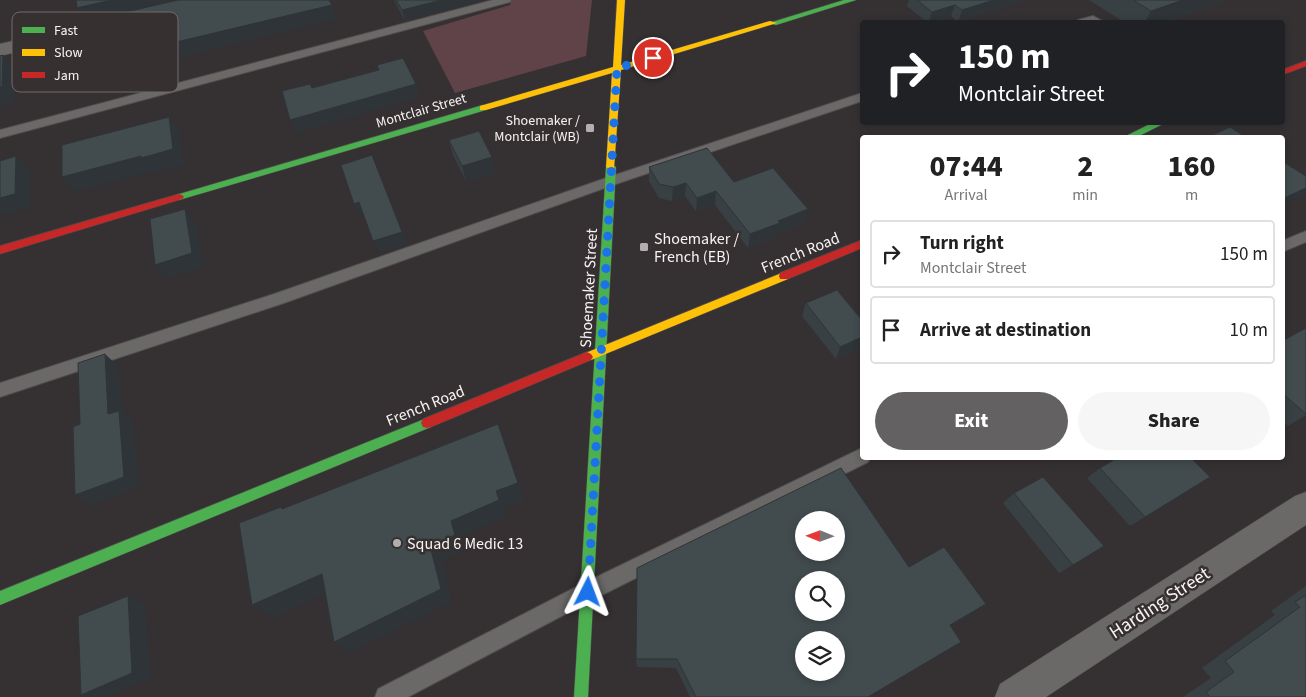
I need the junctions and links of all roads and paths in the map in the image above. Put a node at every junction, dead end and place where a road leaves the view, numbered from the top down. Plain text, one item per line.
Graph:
1 (506, 0) edge
2 (621, 0) edge
3 (852, 0) edge
4 (829, 3) edge
5 (1306, 63) edge
6 (617, 68) junction
7 (1285, 72) edge
8 (178, 87) edge
9 (159, 92) edge
10 (860, 97) edge
11 (1156, 125) edge
12 (0, 134) edge
13 (1133, 135) edge
14 (611, 181) junction
15 (1306, 236) edge
16 (860, 245) edge
17 (1285, 246) edge
18 (0, 250) edge
19 (601, 350) junction
20 (0, 390) edge
21 (860, 457) edge
22 (1306, 507) edge
23 (588, 592) junction
24 (0, 598) edge
25 (386, 697) edge
26 (581, 697) edge
27 (1013, 697) edge

1 - 8 lane
2 - 6 street, Shoemaker Street
3 - 4 street, Montclair Street
4 - 6 street, Montclair Street
5 - 7 street
6 - 14 street, Shoemaker Street
6 - 18 street, Montclair Street
9 - 12 lane
10 - 14 lane
11 - 13 street
14 - 19 street, Shoemaker Street
14 - 20 lane
15 - 17 lane
16 - 19 street, French Road
19 - 23 street, Shoemaker Street
19 - 24 street, French Road
21 - 23 lane
22 - 27 street, Harding Street
23 - 25 lane
23 - 26 street, Shoemaker Street

